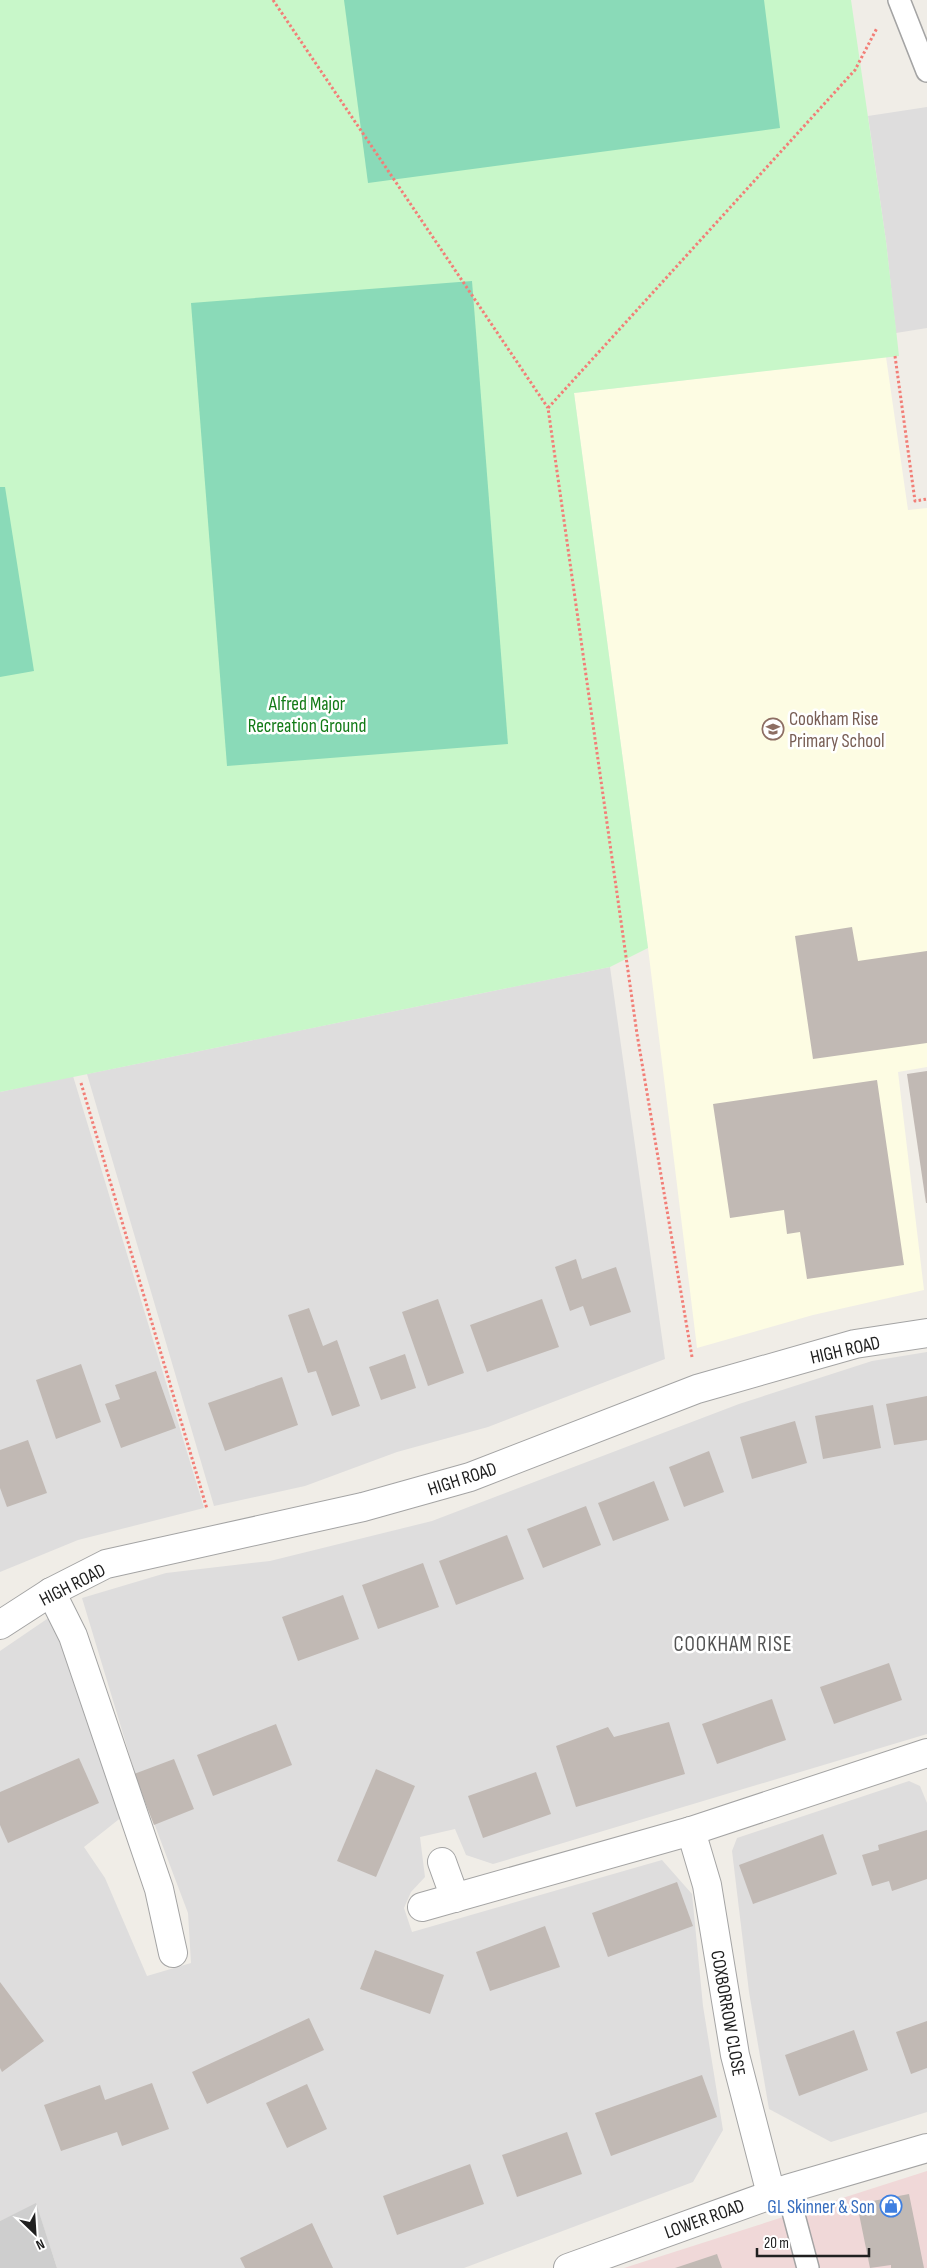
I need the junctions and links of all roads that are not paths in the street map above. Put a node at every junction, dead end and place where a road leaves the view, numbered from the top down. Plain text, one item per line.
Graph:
1 (900, 0) edge
2 (927, 71) edge
3 (927, 1333) edge
4 (51, 1592) junction
5 (0, 1625) edge
6 (927, 1753) edge
7 (691, 1831) junction
8 (442, 1862) dead end
9 (455, 1898) junction
10 (422, 1907) dead end
11 (173, 1953) dead end
12 (927, 2148) edge
13 (779, 2191) junction
14 (568, 2268) edge
15 (808, 2268) edge

1 - 2 lane
3 - 4 street, HIGH ROAD
4 - 5 street, HIGH ROAD
4 - 11 street
6 - 7 street
7 - 9 street
7 - 13 street, COXBORROW CLOSE
8 - 9 street
9 - 10 street
12 - 13 street, LOWER ROAD
13 - 14 street, LOWER ROAD
13 - 15 lane

